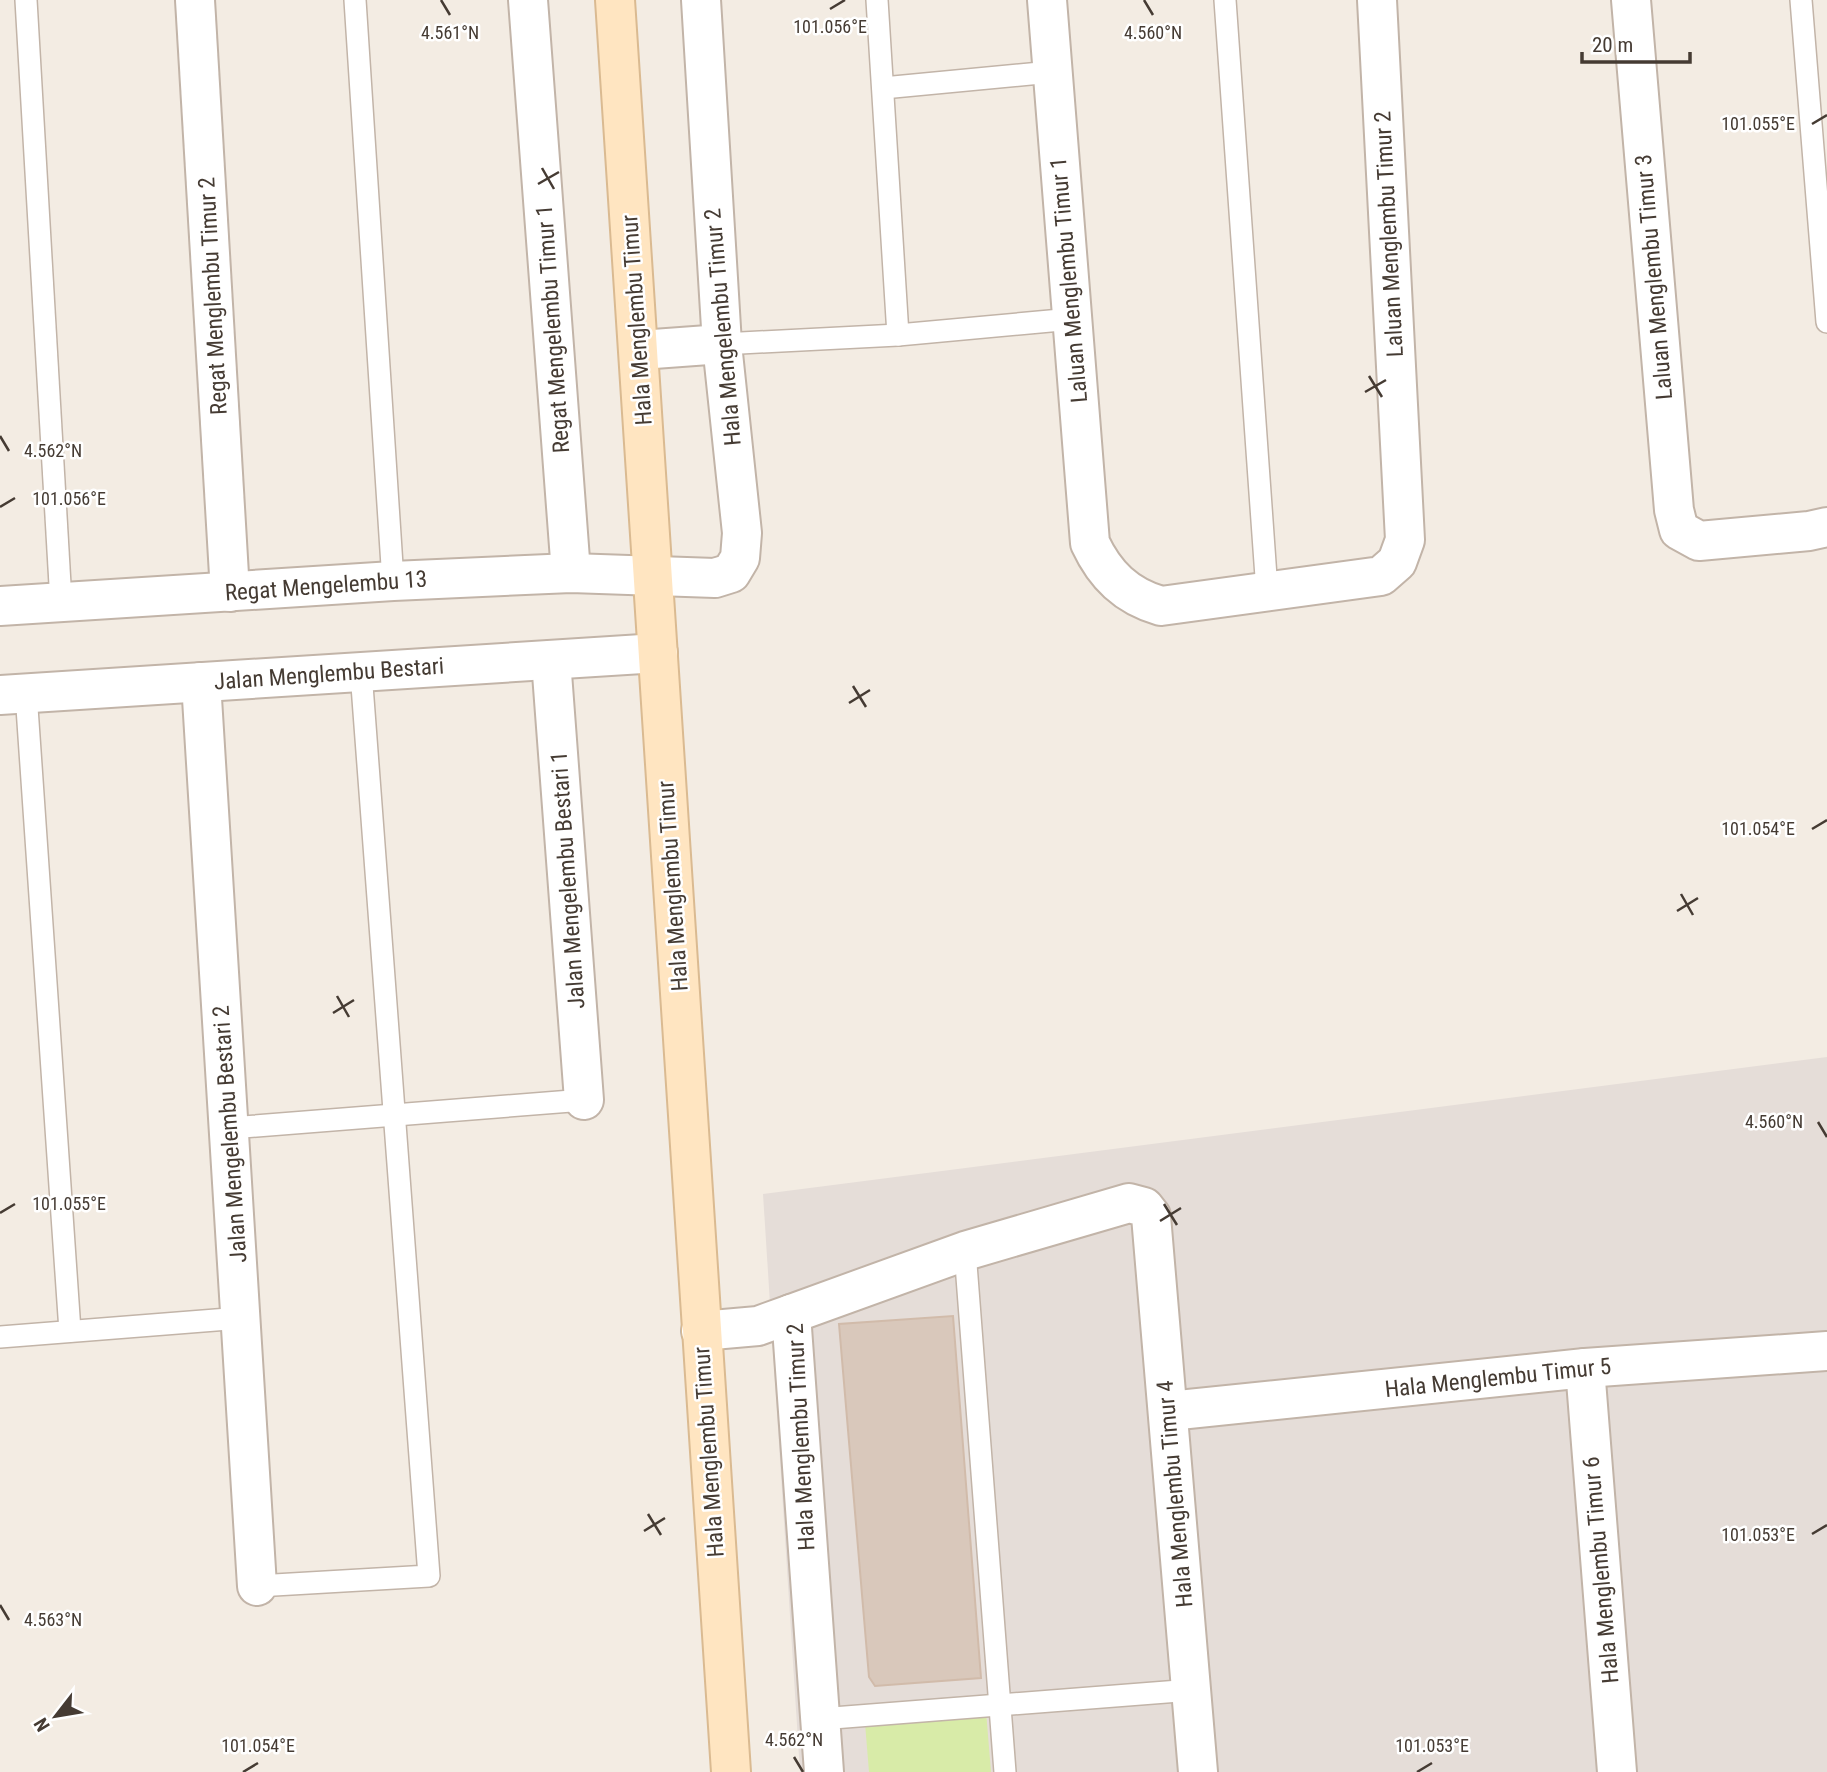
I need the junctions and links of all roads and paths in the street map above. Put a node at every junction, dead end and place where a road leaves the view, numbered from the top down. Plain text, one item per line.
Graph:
1 (26, 0) edge
2 (195, 0) edge
3 (355, 0) edge
4 (528, 0) edge
5 (615, 0) edge
6 (701, 0) edge
7 (877, 0) edge
8 (1047, 0) edge
9 (1225, 0) edge
10 (1377, 0) edge
11 (1631, 0) edge
12 (1801, 0) edge
13 (1051, 72) junction
14 (883, 88) junction
15 (1072, 320) junction
16 (1827, 322) edge
17 (898, 335) junction
18 (722, 344) junction
19 (639, 350) junction
20 (1827, 527) edge
21 (1097, 558) joint
22 (571, 573) junction
23 (653, 574) junction
24 (393, 581) junction
25 (1267, 590) junction
26 (230, 592) junction
27 (61, 602) junction
28 (0, 606) edge
29 (658, 653) junction
30 (551, 660) junction
31 (361, 672) junction
32 (201, 682) junction
33 (13, 694) edge
34 (584, 1100) joint
35 (394, 1115) junction
36 (230, 1128) junction
37 (1151, 1216) joint
38 (965, 1251) junction
39 (791, 1314) junction
40 (241, 1318) junction
41 (70, 1331) junction
42 (701, 1331) junction
43 (0, 1337) edge
44 (1827, 1351) edge
45 (1585, 1368) junction
46 (1169, 1411) junction
47 (257, 1586) joint
48 (1192, 1690) junction
49 (1000, 1705) junction
50 (820, 1719) junction
51 (731, 1772) edge
52 (824, 1772) edge
53 (1005, 1772) edge
54 (1198, 1772) edge
55 (1617, 1772) edge

1 - 27 lane
2 - 26 street, Regat Menglembu Timur 2
3 - 24 lane
4 - 22 street, Regat Mengelembu Timur 1
5 - 19 street, Hala Menglembu Timur
6 - 18 street, Hala Mengelembu Timur 2
7 - 14 lane
8 - 13 street, Laluan Menglembu Timur 1
9 - 25 lane
10 - 25 street, Laluan Menglembu Timur 2
11 - 20 street, Laluan Menglembu Timur 3
12 - 16 lane
13 - 14 lane
13 - 15 street, Laluan Menglembu Timur 1
14 - 17 lane
15 - 17 lane
15 - 21 street, Laluan Menglembu Timur 1
17 - 18 lane
18 - 19 street
18 - 23 street, Hala Mengelembu Timur 2
19 - 23 street, Hala Menglembu Timur
21 - 25 street, Laluan Menglembu Timur 2
22 - 23 street, Regat Mengelembu 13
22 - 24 street, Regat Mengelembu 13
23 - 29 street, Hala Menglembu Timur
24 - 26 street, Regat Mengelembu 13
26 - 27 street, Regat Mengelembu 13
27 - 28 street, Regat Mengelembu 13
29 - 30 street, Jalan Menglembu Bestari
29 - 42 street, Hala Menglembu Timur
30 - 31 street, Jalan Menglembu Bestari
30 - 34 street, Jalan Mengelembu Bestari 1
31 - 32 street, Jalan Menglembu Bestari
31 - 35 lane
32 - 33 street, Jalan Menglembu Bestari
32 - 36 street, Jalan Mengelembu Bestari 2
33 - 41 lane
34 - 35 lane
35 - 36 lane
35 - 47 lane
36 - 40 street, Jalan Mengelembu Bestari 2
37 - 38 street, Hala Menglembu Timur 2
37 - 46 street, Hala Menglembu Timur 4
38 - 39 street, Hala Menglembu Timur 2
38 - 49 lane
39 - 42 street
39 - 50 street, Hala Menglembu Timur 2
40 - 41 lane
40 - 47 street, Jalan Mengelembu Bestari 2
41 - 43 lane
42 - 51 street, Hala Menglembu Timur
44 - 45 street, Hala Menglembu Timur 5
45 - 46 street, Hala Menglembu Timur 5
45 - 55 street, Hala Menglembu Timur 6
46 - 48 street, Hala Menglembu Timur 4
48 - 49 lane
48 - 54 street, Hala Menglembu Timur 4
49 - 50 lane
49 - 53 lane
50 - 52 street, Hala Menglembu Timur 2

